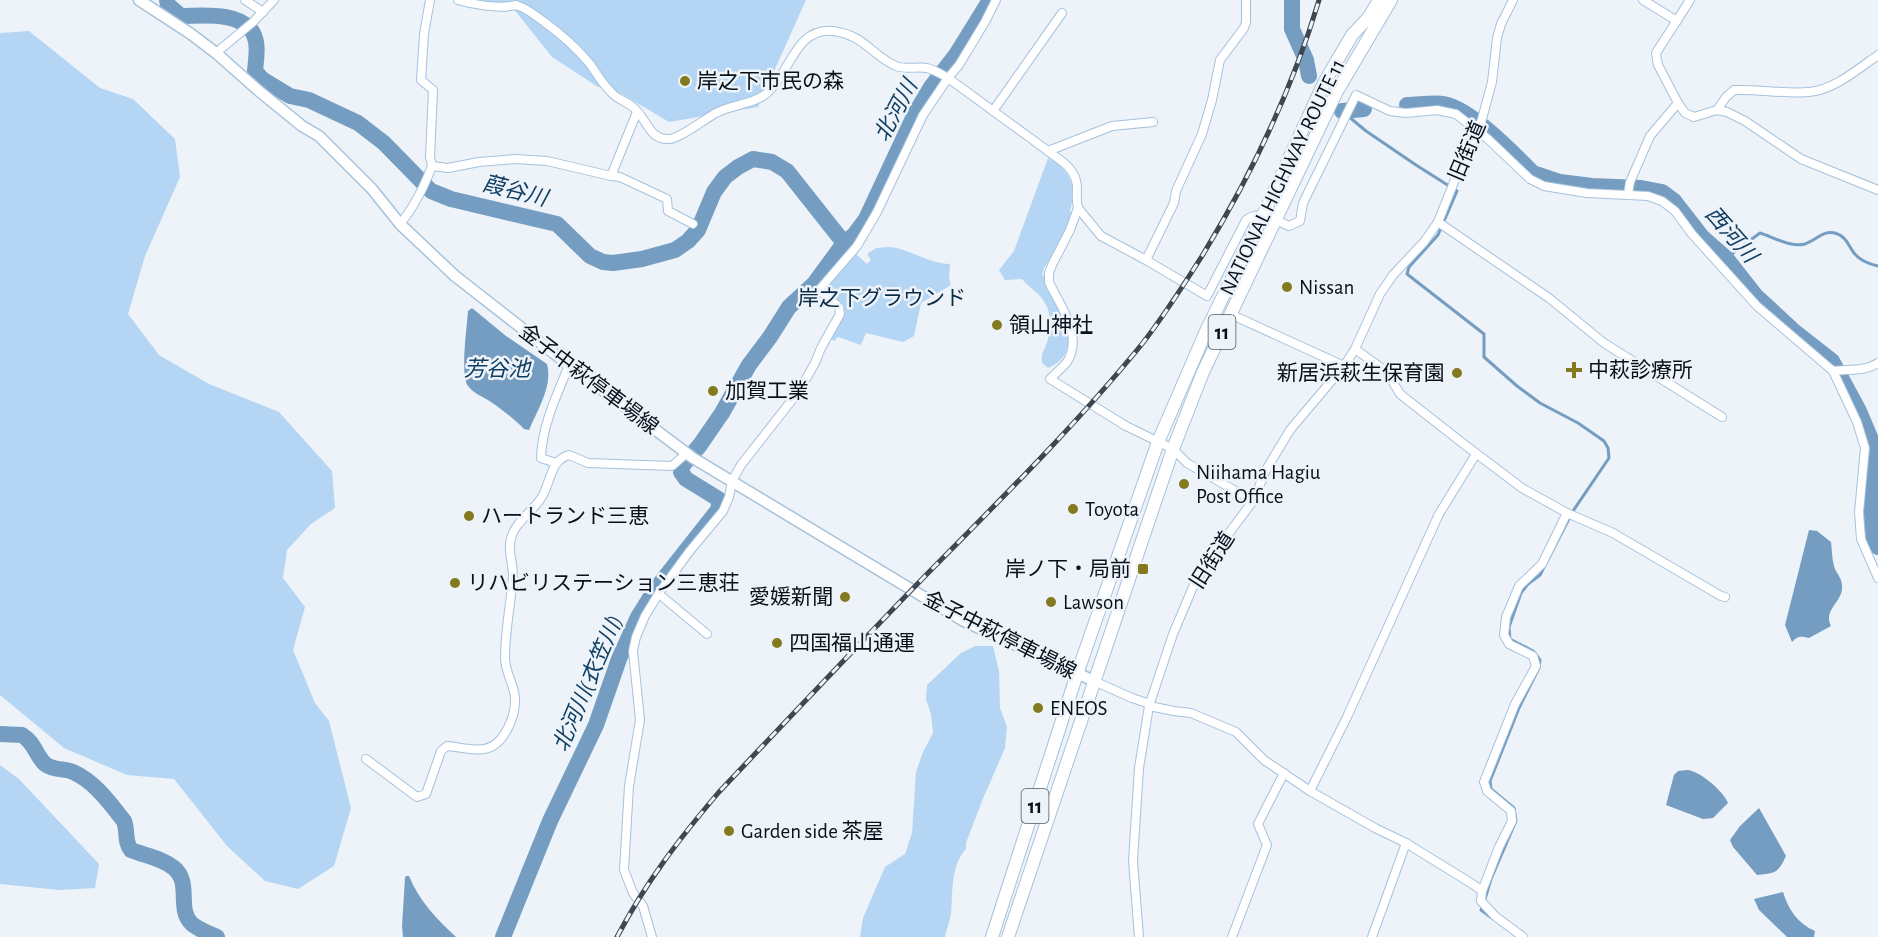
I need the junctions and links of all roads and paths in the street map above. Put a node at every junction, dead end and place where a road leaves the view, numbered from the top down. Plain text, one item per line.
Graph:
1 (245, 0) edge
2 (274, 0) edge
3 (429, 0) edge
4 (458, 0) edge
5 (996, 0) edge
6 (1246, 0) edge
7 (1379, 0) edge
8 (1391, 0) edge
9 (1513, 0) edge
10 (1643, 0) edge
11 (1690, 0) edge
12 (144, 2) edge
13 (263, 12) junction
14 (1062, 13) dead end
15 (1677, 21) junction
16 (216, 53) junction
17 (1878, 55) edge
18 (943, 75) junction
19 (1678, 103) junction
20 (1717, 110) junction
21 (993, 111) junction
22 (637, 112) junction
23 (1153, 122) dead end
24 (1479, 130) junction
25 (1048, 151) junction
26 (432, 166) junction
27 (611, 176) junction
28 (1629, 189) junction
29 (1878, 190) edge
30 (1078, 208) junction
31 (1263, 215) junction
32 (1275, 221) junction
33 (400, 224) junction
34 (693, 224) dead end
35 (1441, 225) junction
36 (1146, 260) junction
37 (1230, 314) junction
38 (1355, 349) junction
39 (1878, 363) edge
40 (569, 365) junction
41 (1344, 366) junction
42 (1836, 371) junction
43 (1722, 417) dead end
44 (1158, 442) junction
45 (1173, 449) junction
46 (1476, 454) junction
47 (690, 455) junction
48 (556, 463) junction
49 (732, 482) junction
50 (1253, 501) junction
51 (1567, 513) junction
52 (1878, 578) edge
53 (659, 594) junction
54 (1725, 597) dead end
55 (707, 634) dead end
56 (1077, 674) junction
57 (1094, 681) junction
58 (1149, 705) junction
59 (366, 759) dead end
60 (1284, 773) junction
61 (1310, 791) junction
62 (1407, 843) junction
63 (1482, 891) junction
64 (652, 937) edge
65 (992, 937) edge
66 (1008, 937) edge
67 (1139, 937) edge
68 (1232, 937) edge
69 (1372, 937) edge
70 (1523, 937) edge

1 - 13 street
2 - 13 street
3 - 26 street
4 - 22 street
5 - 18 street
6 - 36 street
7 - 31 highway, NATIONAL HIGHWAY ROUTE 11 / 11
8 - 32 highway, NATIONAL HIGHWAY ROUTE 11 / 11
9 - 24 street, 旧街道
10 - 15 street
11 - 15 street
12 - 16 main road, 金子中萩停車場線
13 - 16 street
14 - 21 street
15 - 19 street
16 - 33 main road, 金子中萩停車場線
17 - 20 street
18 - 21 street
18 - 22 street
18 - 49 street
19 - 20 street
19 - 28 street
20 - 29 street
21 - 25 street
22 - 27 street
23 - 25 street
24 - 28 street
24 - 32 street
24 - 35 street, 旧街道
25 - 30 street
26 - 27 street
26 - 33 street
27 - 34 street
28 - 42 street
30 - 36 street
30 - 44 street
31 - 32 street
31 - 36 street
31 - 44 highway, NATIONAL HIGHWAY ROUTE 11 / 11
32 - 37 highway, NATIONAL HIGHWAY ROUTE 11 / 11
33 - 40 main road, 金子中萩停車場線
35 - 38 street, 旧街道
35 - 43 street
37 - 41 street
37 - 45 highway, NATIONAL HIGHWAY ROUTE 11 / 11
38 - 41 street, 旧街道
38 - 46 street
39 - 42 street
40 - 47 main road, 金子中萩停車場線
40 - 48 street
41 - 50 street, 旧街道
42 - 52 street
44 - 45 street
44 - 56 highway, NATIONAL HIGHWAY ROUTE 11 / 11
45 - 50 street
45 - 57 highway, NATIONAL HIGHWAY ROUTE 11 / 11
46 - 51 street
46 - 61 street
47 - 48 street
47 - 49 main road, 金子中萩停車場線
48 - 59 street
49 - 53 street
49 - 56 main road, 金子中萩停車場線
50 - 58 street, 旧街道
51 - 54 street
51 - 63 street
53 - 55 street
53 - 64 street
56 - 57 main road, 金子中萩停車場線
56 - 65 highway, NATIONAL HIGHWAY ROUTE 11 / 11
57 - 58 street
57 - 66 highway, NATIONAL HIGHWAY ROUTE 11 / 11
58 - 60 street
58 - 67 street, 旧街道
60 - 61 street
60 - 68 street
61 - 62 street
62 - 63 street
62 - 69 street
63 - 70 street

